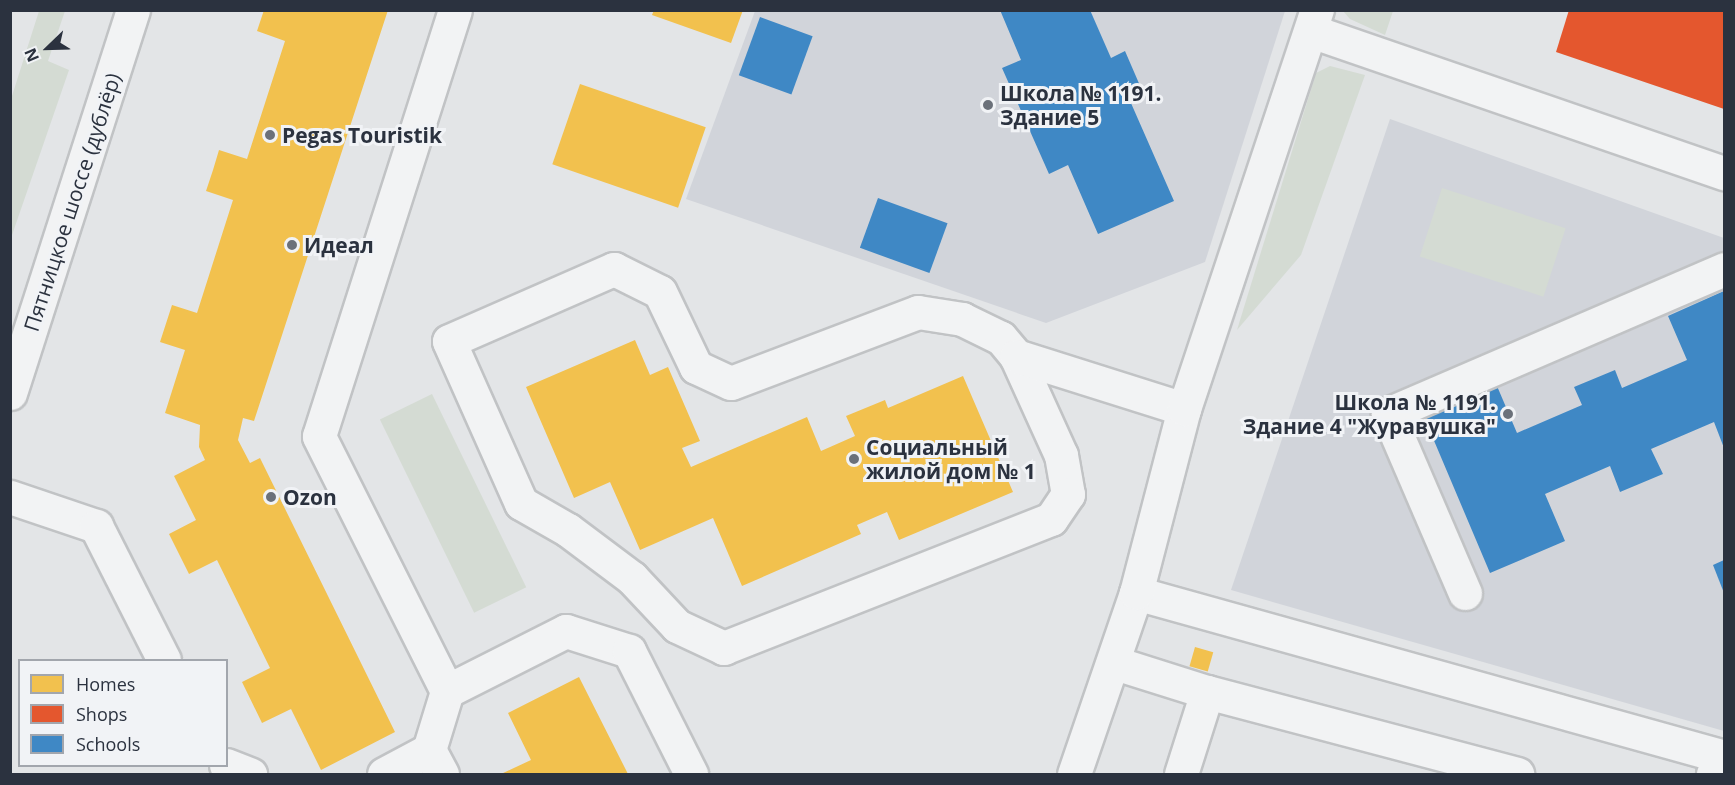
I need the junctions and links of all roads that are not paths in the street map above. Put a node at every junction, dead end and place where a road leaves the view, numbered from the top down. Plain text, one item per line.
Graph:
1 (134, 10) edge
2 (455, 10) edge
3 (1314, 21) edge
4 (1725, 173) edge
5 (1725, 269) edge
6 (1016, 356) junction
7 (10, 393) edge
8 (1184, 409) junction
9 (10, 497) edge
10 (1136, 592) junction
11 (1465, 593) dead end
12 (163, 659) edge
13 (1115, 663) junction
14 (447, 691) junction
15 (1207, 692) junction
16 (436, 762) edge
17 (228, 766) edge
18 (250, 774) edge
19 (384, 774) edge
20 (692, 774) edge
21 (1074, 774) edge
22 (1181, 774) edge
23 (1517, 774) edge
24 (1713, 774) edge

1 - 7 street, Пятницкое шоссе (дублёр)
2 - 14 street
3 - 4 street
3 - 8 street
5 - 11 street
6 - 6 street
6 - 8 street
8 - 10 street
9 - 12 street
10 - 13 street
10 - 24 street
13 - 15 street
13 - 21 street
14 - 16 street
14 - 20 street
15 - 22 street
15 - 23 street
16 - 19 street
17 - 18 street

